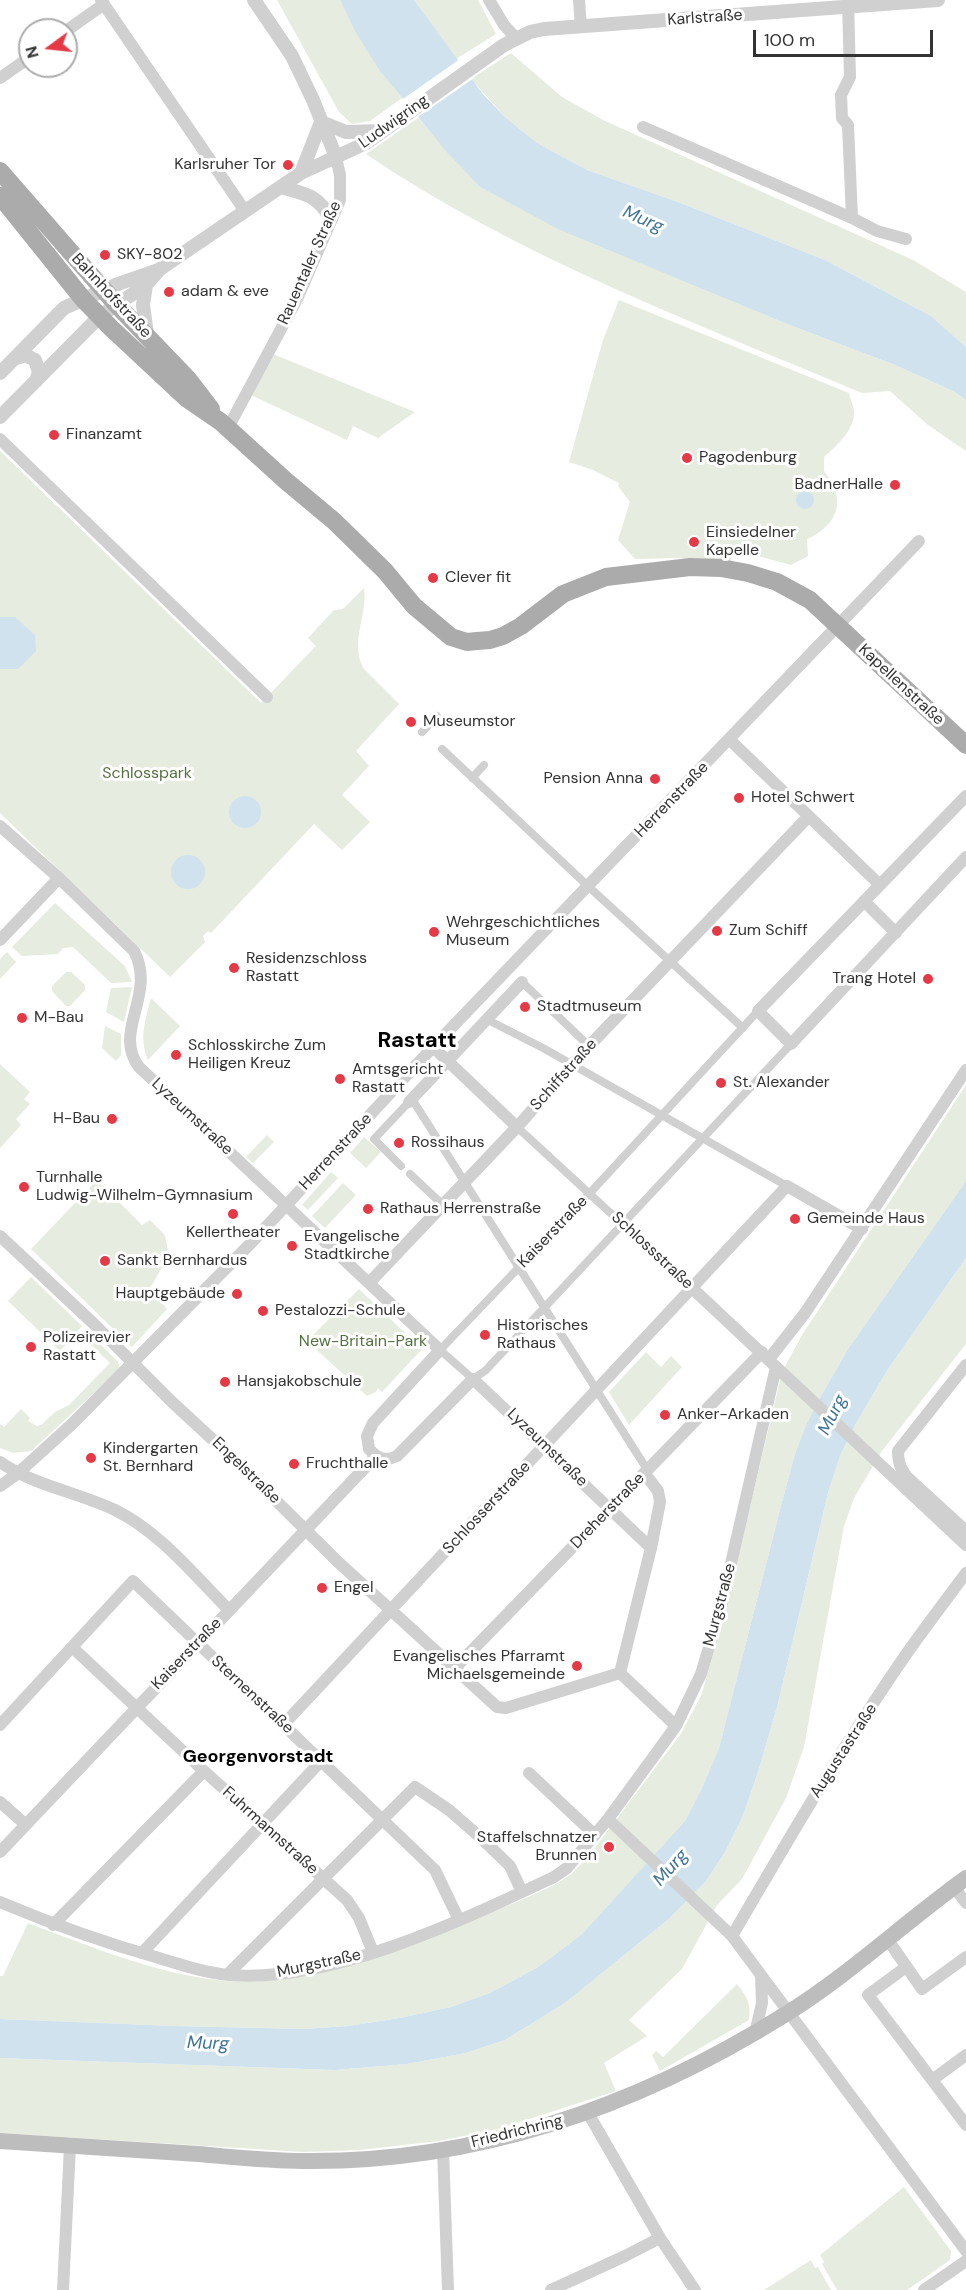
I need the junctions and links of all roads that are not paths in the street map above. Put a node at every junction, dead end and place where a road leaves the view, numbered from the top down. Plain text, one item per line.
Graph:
1 (254, 0) edge
2 (489, 0) edge
3 (579, 0) edge
4 (938, 0) edge
5 (103, 2) edge
6 (848, 4) edge
7 (78, 22) edge
8 (581, 27) junction
9 (510, 42) junction
10 (18, 65) edge
11 (0, 78) edge
12 (321, 122) junction
13 (643, 127) dead end
14 (363, 138) junction
15 (336, 158) junction
16 (0, 171) edge
17 (301, 173) junction
18 (281, 187) junction
19 (0, 196) edge
20 (245, 211) junction
21 (852, 218) junction
22 (332, 219) junction
23 (906, 239) dead end
24 (160, 269) junction
25 (146, 285) junction
26 (103, 290) junction
27 (83, 299) junction
28 (116, 304) junction
29 (100, 316) junction
30 (147, 334) junction
31 (5, 365) edge
32 (34, 382) junction
33 (0, 417) edge
34 (224, 425) junction
35 (0, 439) edge
36 (919, 541) dead end
37 (837, 625) junction
38 (503, 636) joint
39 (267, 697) dead end
40 (437, 716) dead end
41 (422, 732) dead end
42 (730, 740) junction
43 (966, 745) edge
44 (442, 749) dead end
45 (484, 765) dead end
46 (472, 778) junction
47 (966, 796) edge
48 (809, 816) junction
49 (0, 826) edge
50 (966, 857) edge
51 (59, 878) junction
52 (880, 885) junction
53 (589, 887) junction
54 (864, 902) junction
55 (896, 933) junction
56 (0, 940) edge
57 (672, 961) junction
58 (522, 982) joint
59 (758, 1011) junction
60 (488, 1020) junction
61 (743, 1028) junction
62 (790, 1044) junction
63 (589, 1046) junction
64 (433, 1047) junction
65 (449, 1060) junction
66 (571, 1065) junction
67 (966, 1070) edge
68 (411, 1101) junction
69 (661, 1114) junction
70 (517, 1127) junction
71 (701, 1137) junction
72 (401, 1166) dead end
73 (410, 1174) dead end
74 (465, 1183) junction
75 (787, 1186) junction
76 (590, 1193) junction
77 (443, 1205) junction
78 (286, 1206) junction
79 (623, 1224) junction
80 (862, 1229) junction
81 (0, 1236) edge
82 (519, 1268) junction
83 (369, 1283) junction
84 (693, 1289) junction
85 (544, 1307) junction
86 (440, 1350) junction
87 (769, 1359) junction
88 (133, 1364) junction
89 (966, 1365) edge
90 (473, 1379) junction
91 (597, 1391) junction
92 (545, 1446) junction
93 (375, 1456) junction
94 (0, 1462) edge
95 (646, 1472) junction
96 (17, 1474) junction
97 (0, 1486) edge
98 (610, 1510) junction
99 (307, 1530) junction
100 (966, 1532) edge
101 (966, 1545) edge
102 (651, 1548) junction
103 (966, 1573) edge
104 (229, 1610) junction
105 (390, 1610) junction
106 (198, 1643) junction
107 (72, 1647) junction
108 (454, 1669) junction
109 (620, 1673) junction
110 (136, 1707) junction
111 (284, 1724) junction
112 (0, 1725) edge
113 (676, 1726) junction
114 (322, 1760) junction
115 (204, 1771) junction
116 (529, 1773) dead end
117 (0, 1802) edge
118 (383, 1819) junction
119 (608, 1819) junction
120 (26, 1824) junction
121 (264, 1824) junction
122 (595, 1835) junction
123 (0, 1852) edge
124 (323, 1878) junction
125 (960, 1883) edge
126 (522, 1893) junction
127 (0, 1902) edge
128 (966, 1903) edge
129 (459, 1920) junction
130 (53, 1924) junction
131 (732, 1936) junction
132 (888, 1940) junction
133 (373, 1952) junction
134 (142, 1953) junction
135 (966, 1957) edge
136 (906, 1967) junction
137 (228, 1974) junction
138 (761, 1975) junction
139 (789, 2013) junction
140 (755, 2033) junction
141 (966, 2055) edge
142 (932, 2080) junction
143 (588, 2113) junction
144 (966, 2125) edge
145 (0, 2141) edge
146 (70, 2145) junction
147 (443, 2149) junction
148 (660, 2238) junction
149 (966, 2251) edge
150 (966, 2261) edge
151 (63, 2290) edge
152 (448, 2290) edge
153 (551, 2290) edge
154 (695, 2290) edge
155 (924, 2290) edge

1 - 12 street, Rauentaler Straße
2 - 9 street
3 - 8 street
4 - 6 street, Karlstraße
5 - 7 street
5 - 20 street
6 - 8 street, Karlstraße
6 - 21 street
8 - 9 street, Ludwigring
9 - 14 street, Ludwigring
10 - 11 street
12 - 14 street
12 - 15 street, Rauentaler Straße
12 - 17 street
13 - 21 street
14 - 15 street, Ludwigring
15 - 17 street, Ludwigring
15 - 22 street, Rauentaler Straße
16 - 26 main road, Bahnhofstraße
17 - 18 street, Ludwigring
18 - 20 street, Ludwigring
18 - 22 street
19 - 27 main road, Bahnhofstraße
20 - 24 street, Ludwigring
21 - 23 street
22 - 34 street, Rauentaler Straße
24 - 25 street, Ludwigring
24 - 26 street, Ludwigring
25 - 28 street, Ludwigring
25 - 30 street
26 - 27 street, Ludwigring
26 - 28 main road, Bahnhofstraße
27 - 29 main road, Bahnhofstraße
27 - 31 street, Ludwigring
28 - 29 street, Ludwigring
28 - 30 main road, Bahnhofstraße
29 - 32 street, Ludwigring
29 - 34 main road, Bahnhofstraße
30 - 34 main road, Bahnhofstraße
31 - 32 street
32 - 33 street, Ludwigring
34 - 38 main road, Bahnhofstraße
35 - 39 street
36 - 37 street
37 - 38 main road, Kapellenstraße
37 - 42 street, Herrenstraße
37 - 43 main road, Kapellenstraße
40 - 41 street
42 - 48 street
42 - 53 street, Herrenstraße
44 - 46 street
45 - 46 street
46 - 53 street
47 - 52 street, Kaiserstraße
48 - 52 street
48 - 57 street, Schiffstraße
49 - 51 street, Lyzeumstraße
50 - 55 street
51 - 56 street
51 - 78 street, Lyzeumstraße
52 - 54 street, Kaiserstraße
53 - 57 street
53 - 64 street, Herrenstraße
54 - 55 street
54 - 59 street, Kaiserstraße
55 - 62 street
57 - 61 street
57 - 63 street, Schiffstraße
58 - 60 street, Herrenstraße
58 - 63 street
59 - 61 street, Kaiserstraße
59 - 62 street
60 - 65 street, Herrenstraße
60 - 66 street
61 - 69 street, Kaiserstraße
62 - 71 street
63 - 66 street, Schiffstraße
64 - 65 street, Schlossstraße
64 - 78 street, Herrenstraße
65 - 68 street, Herrenstraße
65 - 70 street, Schlossstraße
66 - 69 street
66 - 70 street, Schiffstraße
67 - 80 street, Murgstraße
68 - 72 street, Herrenstraße
68 - 74 street
69 - 71 street
69 - 76 street, Kaiserstraße
70 - 74 street, Schiffstraße
70 - 76 street, Schlossstraße
71 - 75 street
71 - 79 street
73 - 77 street
74 - 77 street, Schiffstraße
74 - 82 street
75 - 80 street
75 - 84 street, Schlosserstraße
76 - 79 street, Schlossstraße
76 - 82 street, Kaiserstraße
77 - 83 street, Schiffstraße
78 - 83 street, Lyzeumstraße
78 - 88 street, Herrenstraße
79 - 84 street, Schlossstraße
79 - 85 street
80 - 87 street, Murgstraße
81 - 88 street, Engelstraße
82 - 85 street
82 - 86 street, Kaiserstraße
83 - 86 street, Lyzeumstraße
84 - 87 street, Schlossstraße
84 - 91 street, Schlosserstraße
85 - 90 street
85 - 91 street
86 - 90 street, Lyzeumstraße
86 - 93 street, Kaiserstraße
87 - 95 street, Dreherstraße
87 - 101 street, Schlossstraße
87 - 113 street, Murgstraße
88 - 96 street, Herrenstraße
88 - 99 street, Engelstraße
89 - 100 street
90 - 92 street, Lyzeumstraße
90 - 93 street
91 - 92 street, Schlosserstraße
91 - 95 street
92 - 98 street, Lyzeumstraße
92 - 105 street, Schlosserstraße
93 - 99 street, Kaiserstraße
94 - 96 street
95 - 98 street, Dreherstraße
95 - 102 street
96 - 97 street, Herrenstraße
96 - 104 street
98 - 102 street, Lyzeumstraße
98 - 108 street, Dreherstraße
99 - 104 street, Kaiserstraße
99 - 105 street, Engelstraße
102 - 109 street
103 - 131 street, Augustastraße
104 - 106 street, Kaiserstraße
105 - 108 street, Engelstraße
105 - 111 street, Schlosserstraße
106 - 107 street, Sternenstraße
106 - 110 street, Kaiserstraße
106 - 111 street, Sternenstraße
107 - 110 street, Fuhrmannstraße
107 - 112 street
108 - 109 street, Engelstraße
109 - 113 street
110 - 115 street, Fuhrmannstraße
110 - 120 street, Kaiserstraße
111 - 114 street, Sternenstraße
113 - 119 street, Murgstraße
114 - 118 street, Sternenstraße
114 - 121 street
115 - 121 street, Fuhrmannstraße
115 - 130 street
116 - 122 street
117 - 120 street
118 - 124 street
118 - 126 street
118 - 129 street, Sternenstraße
119 - 122 street, Murgstraße
119 - 131 street
120 - 123 street, Kaiserstraße
121 - 124 street, Fuhrmannstraße
121 - 134 street
122 - 126 street, Murgstraße
124 - 133 street, Fuhrmannstraße
124 - 137 street
125 - 128 street
125 - 132 main road, Friedrichring
126 - 129 street, Murgstraße
127 - 130 street, Murgstraße
129 - 133 street, Murgstraße
130 - 134 street, Murgstraße
131 - 138 street
132 - 136 street
132 - 139 main road, Friedrichring
133 - 137 street, Murgstraße
134 - 137 street, Murgstraße
135 - 136 street
136 - 142 street
138 - 139 street
138 - 140 street
139 - 140 main road, Friedrichring
139 - 149 street
140 - 143 main road, Friedrichring
141 - 142 street
142 - 144 street
143 - 147 main road, Friedrichring
143 - 148 street
145 - 146 main road, Friedrichring
146 - 147 main road, Friedrichring
146 - 151 street
147 - 152 street
148 - 153 street
148 - 154 street
150 - 155 street

